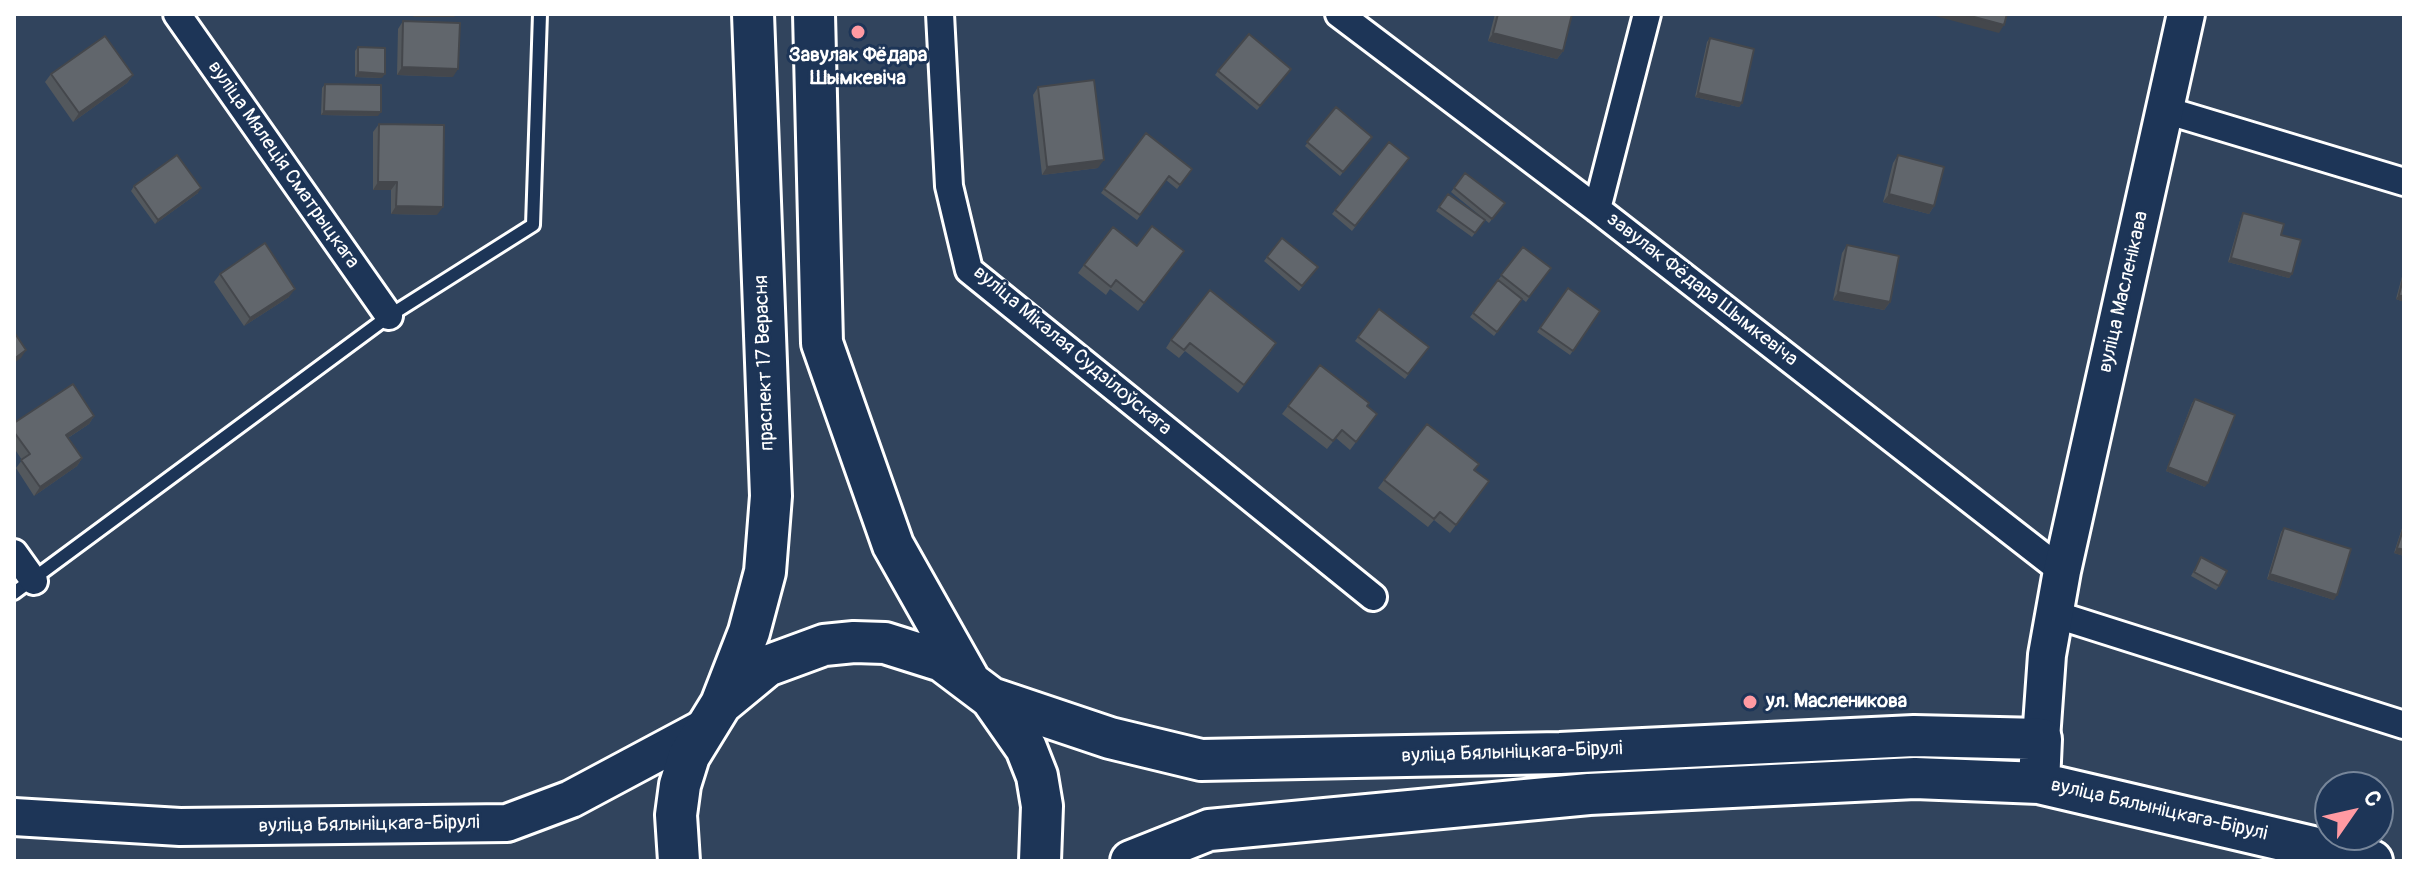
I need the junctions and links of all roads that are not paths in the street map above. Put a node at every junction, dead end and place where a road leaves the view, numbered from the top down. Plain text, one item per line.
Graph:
1 (177, 14) edge
2 (540, 14) edge
3 (753, 14) edge
4 (814, 14) edge
5 (940, 14) edge
6 (1339, 14) edge
7 (1647, 14) edge
8 (2186, 14) edge
9 (2165, 110) junction
10 (2404, 182) edge
11 (1597, 209) junction
12 (389, 316) junction
13 (14, 553) edge
14 (2062, 571) junction
15 (24, 587) edge
16 (1373, 597) dead end
17 (2054, 614) junction
18 (980, 688) junction
19 (712, 717) junction
20 (2404, 725) edge
21 (2041, 739) junction
22 (2039, 783) junction
23 (14, 817) edge
24 (679, 861) edge
25 (1040, 861) edge
26 (1131, 861) edge
27 (2372, 861) edge

1 - 12 street, вуліца Мялеція Сматрыцкага
2 - 12 lane
3 - 19 main road, праспект 17 Верасня
4 - 18 main road
5 - 16 street, вуліца Мікалая Судзілоўскага
6 - 11 street, завулак Фёдара Шымкевіча
7 - 11 street
8 - 9 main road, вуліца Масленікава
9 - 10 street
9 - 14 main road, вуліца Масленікава
11 - 14 street, завулак Фёдара Шымкевіча
12 - 15 lane
13 - 15 street
14 - 17 main road, вуліца Бялыніцкага-Бірулі
17 - 20 street
17 - 21 main road, вуліца Бялыніцкага-Бірулі
18 - 19 main road
18 - 21 main road, вуліца Бялыніцкага-Бірулі
18 - 25 main road
19 - 23 main road, вуліца Бялыніцкага-Бірулі
19 - 24 main road, праспект 17 Верасня
21 - 22 main road, вуліца Бялыніцкага-Бірулі
22 - 26 main road, вуліца Бялыніцкага-Бірулі
22 - 27 main road, вуліца Бялыніцкага-Бірулі

